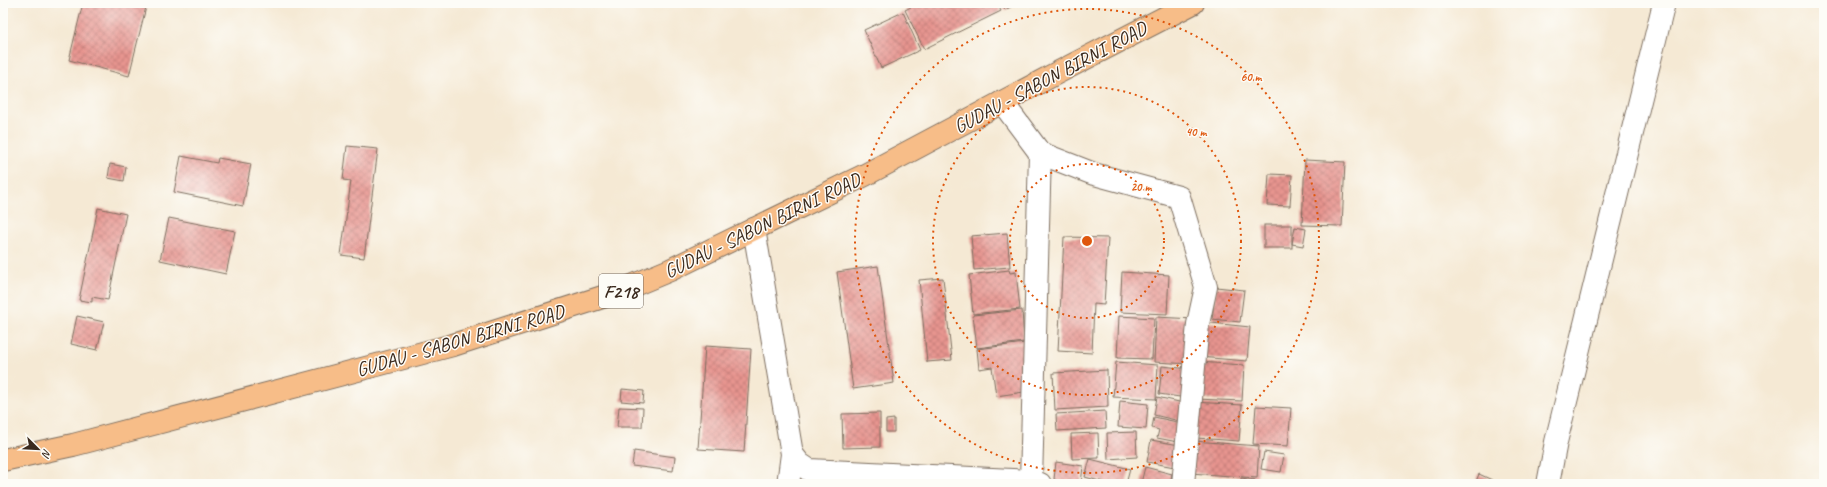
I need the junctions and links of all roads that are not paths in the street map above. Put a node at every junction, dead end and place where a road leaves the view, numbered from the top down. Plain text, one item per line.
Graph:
1 (1193, 3) edge
2 (1664, 3) edge
3 (1002, 102) junction
4 (1040, 153) junction
5 (754, 229) junction
6 (792, 454) junction
7 (3, 460) edge
8 (899, 478) edge
9 (1036, 482) edge
10 (788, 484) edge
11 (1183, 484) edge
12 (1548, 484) edge

1 - 3 main road, GUDAU - SABON BIRNI ROAD / F218
2 - 12 street
3 - 4 street
3 - 5 main road, GUDAU - SABON BIRNI ROAD / F218
4 - 9 street
4 - 11 street
5 - 6 street
5 - 7 main road, GUDAU - SABON BIRNI ROAD / F218
6 - 8 street
6 - 10 street
8 - 9 street

